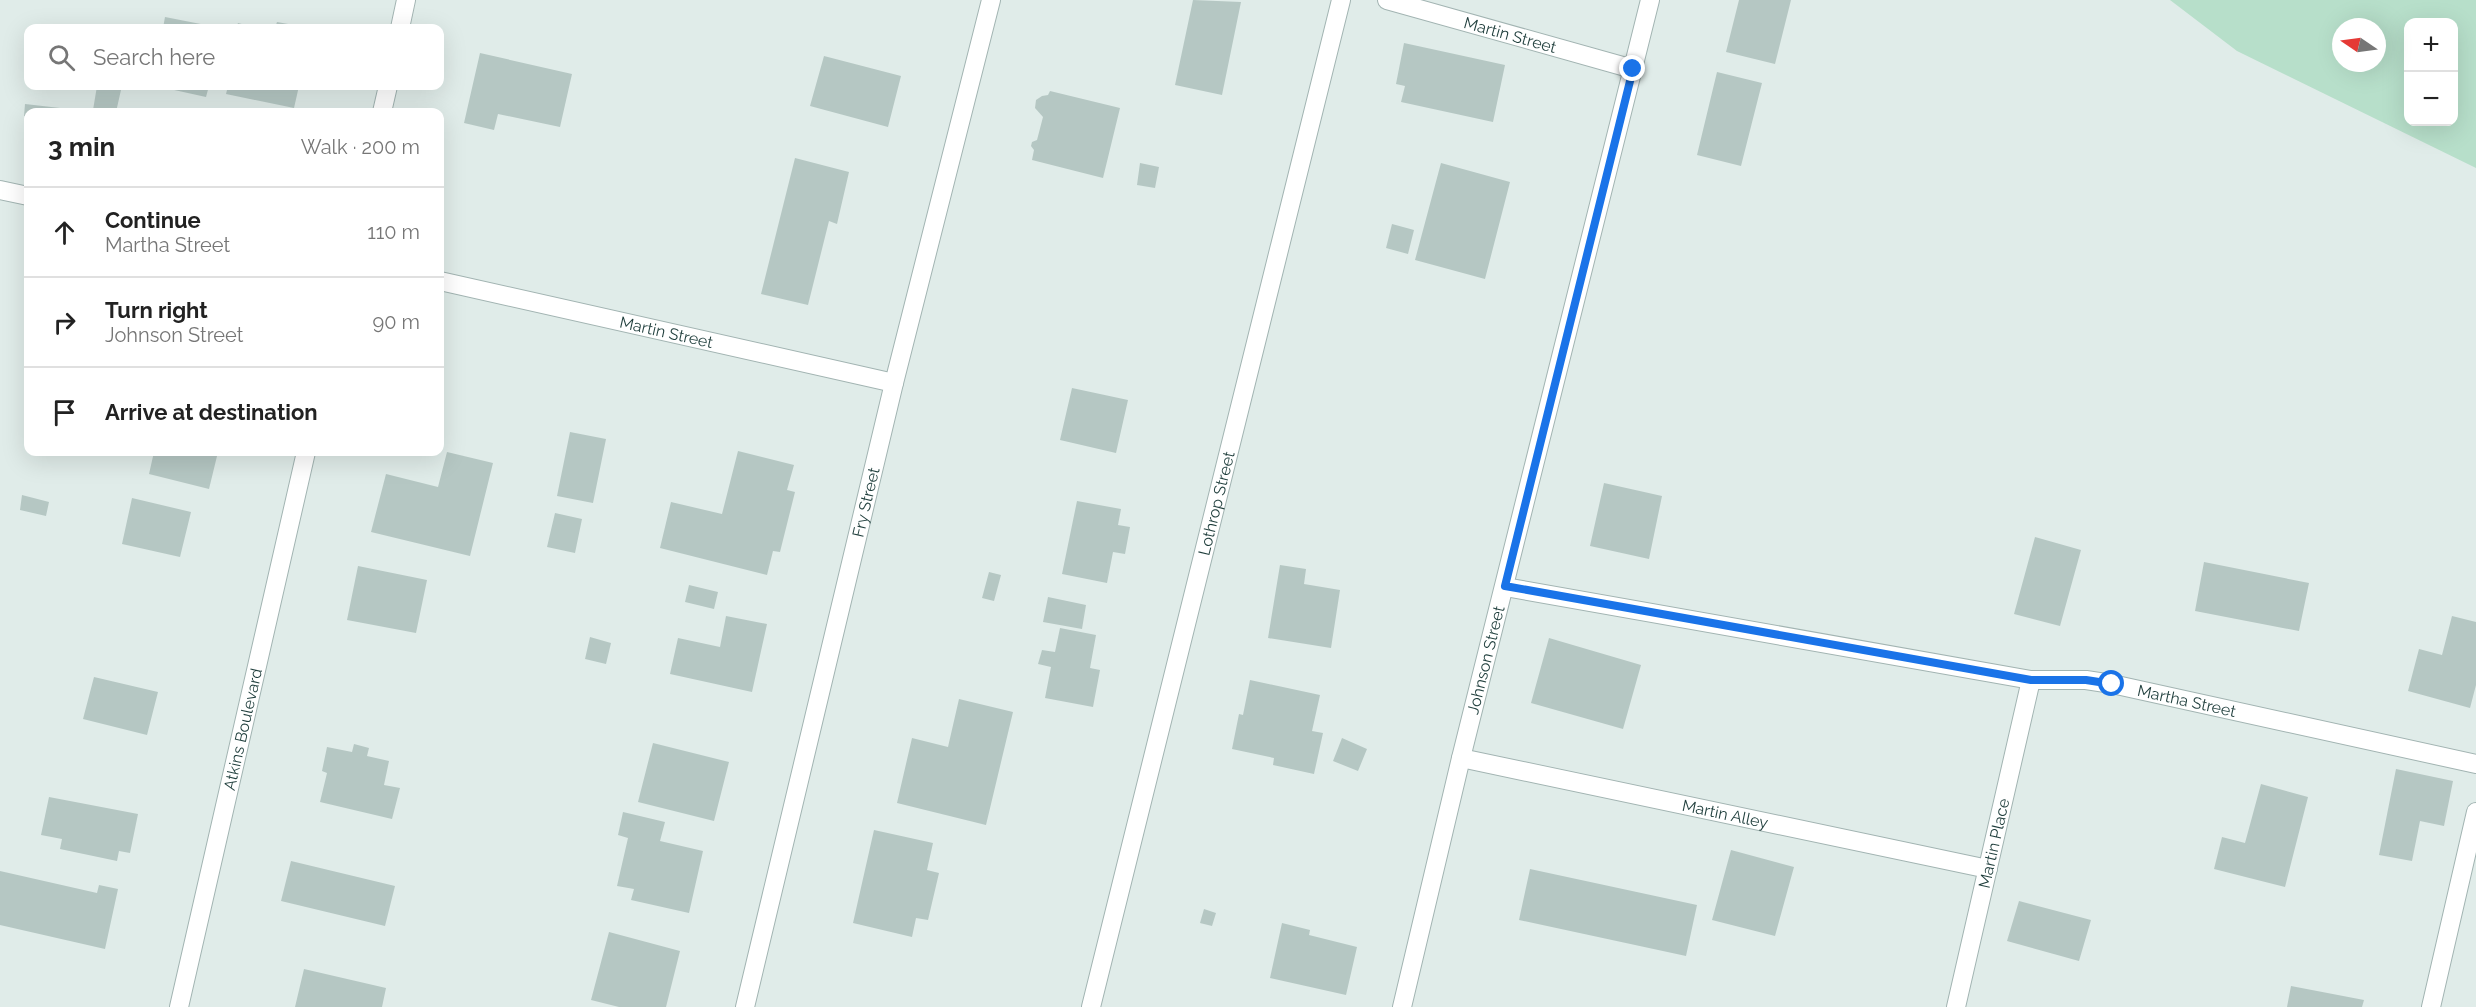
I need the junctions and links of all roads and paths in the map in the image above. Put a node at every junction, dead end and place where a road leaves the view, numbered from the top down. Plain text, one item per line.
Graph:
1 (406, 0) edge
2 (991, 0) edge
3 (1341, 0) edge
4 (1387, 0) edge
5 (1650, 0) edge
6 (401, 24) edge
7 (1633, 69) junction
8 (387, 90) edge
9 (383, 108) edge
10 (0, 190) edge
11 (24, 195) edge
12 (444, 282) edge
13 (894, 383) junction
14 (305, 456) edge
15 (1505, 586) junction
16 (2031, 680) junction
17 (1461, 758) junction
18 (2476, 764) edge
19 (2476, 812) edge
20 (1988, 869) junction
21 (179, 1007) edge
22 (745, 1007) edge
23 (1091, 1007) edge
24 (1402, 1007) edge
25 (1956, 1007) edge
26 (2431, 1007) edge

1 - 6 street
2 - 13 street, Fry Street
3 - 23 street, Lothrop Street
4 - 7 street, Martin Street
5 - 7 street, Johnson Street
7 - 15 street, Johnson Street
8 - 9 street
10 - 11 street
12 - 13 street, Martin Street
13 - 22 street, Fry Street
14 - 21 street, Atkins Boulevard
15 - 16 street, Martha Street
15 - 17 street, Johnson Street
16 - 18 street, Martha Street
16 - 20 street, Martin Place
17 - 20 street, Martin Alley
17 - 24 street, Johnson Street
19 - 26 street
20 - 25 street, Martin Place

